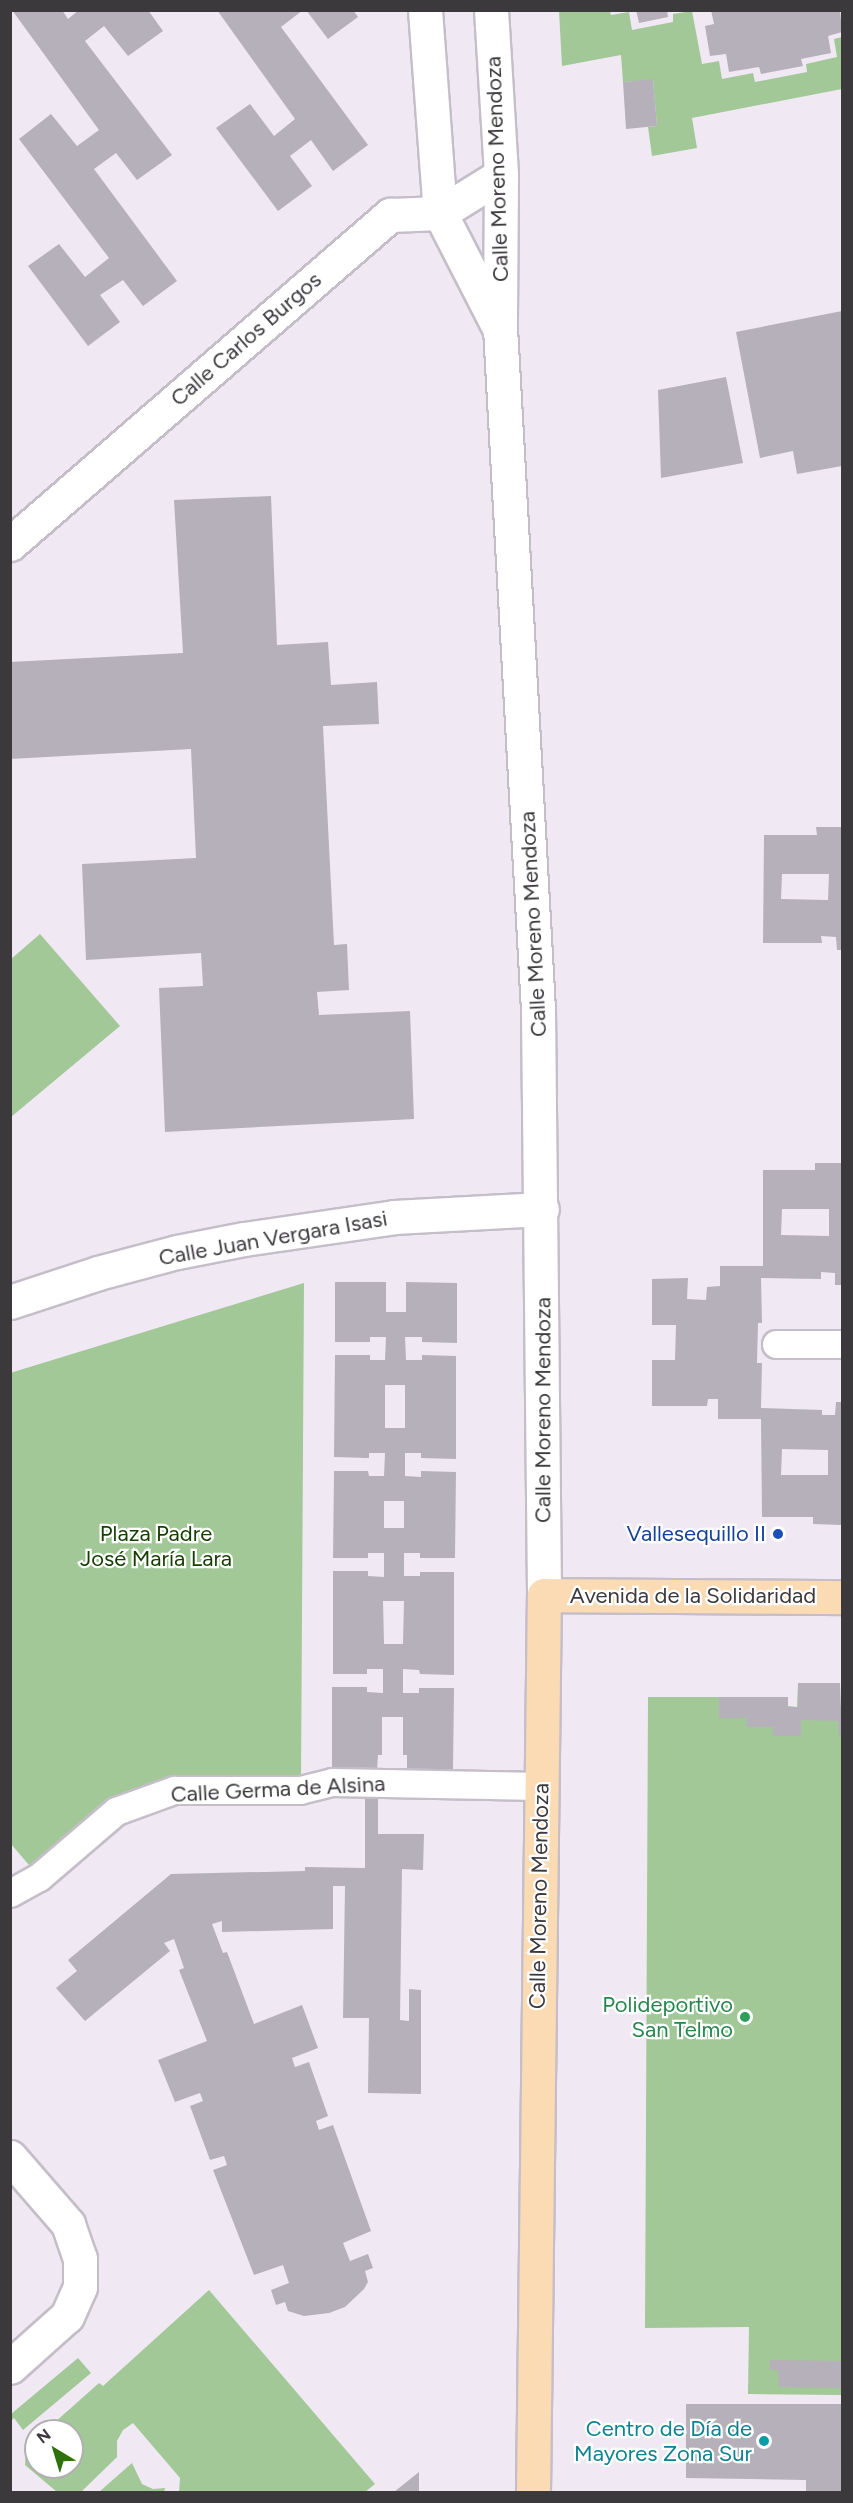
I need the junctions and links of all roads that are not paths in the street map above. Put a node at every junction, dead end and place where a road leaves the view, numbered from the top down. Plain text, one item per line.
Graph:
1 (425, 10) edge
2 (491, 10) edge
3 (501, 175) junction
4 (440, 213) junction
5 (500, 328) junction
6 (10, 544) edge
7 (542, 1209) junction
8 (10, 1302) edge
9 (776, 1344) dead end
10 (843, 1344) edge
11 (544, 1595) junction
12 (843, 1597) edge
13 (540, 1786) junction
14 (10, 1893) edge
15 (10, 2157) edge
16 (10, 2367) edge
17 (533, 2493) edge

1 - 4 street, Calle Moreno Mendoza
2 - 3 street, Calle Moreno Mendoza
3 - 4 street, Calle Carlos Burgos
3 - 5 street, Calle Moreno Mendoza
4 - 5 street, Calle Moreno Mendoza
4 - 6 street, Calle Carlos Burgos
5 - 7 street, Calle Moreno Mendoza
7 - 8 street, Calle Juan Vergara Isasi
7 - 11 street, Calle Moreno Mendoza
9 - 10 street
11 - 12 main road, Avenida de la Solidaridad
11 - 13 main road, Calle Moreno Mendoza
13 - 14 street, Calle Germa de Alsina
13 - 17 main road, Calle Moreno Mendoza
15 - 16 street

